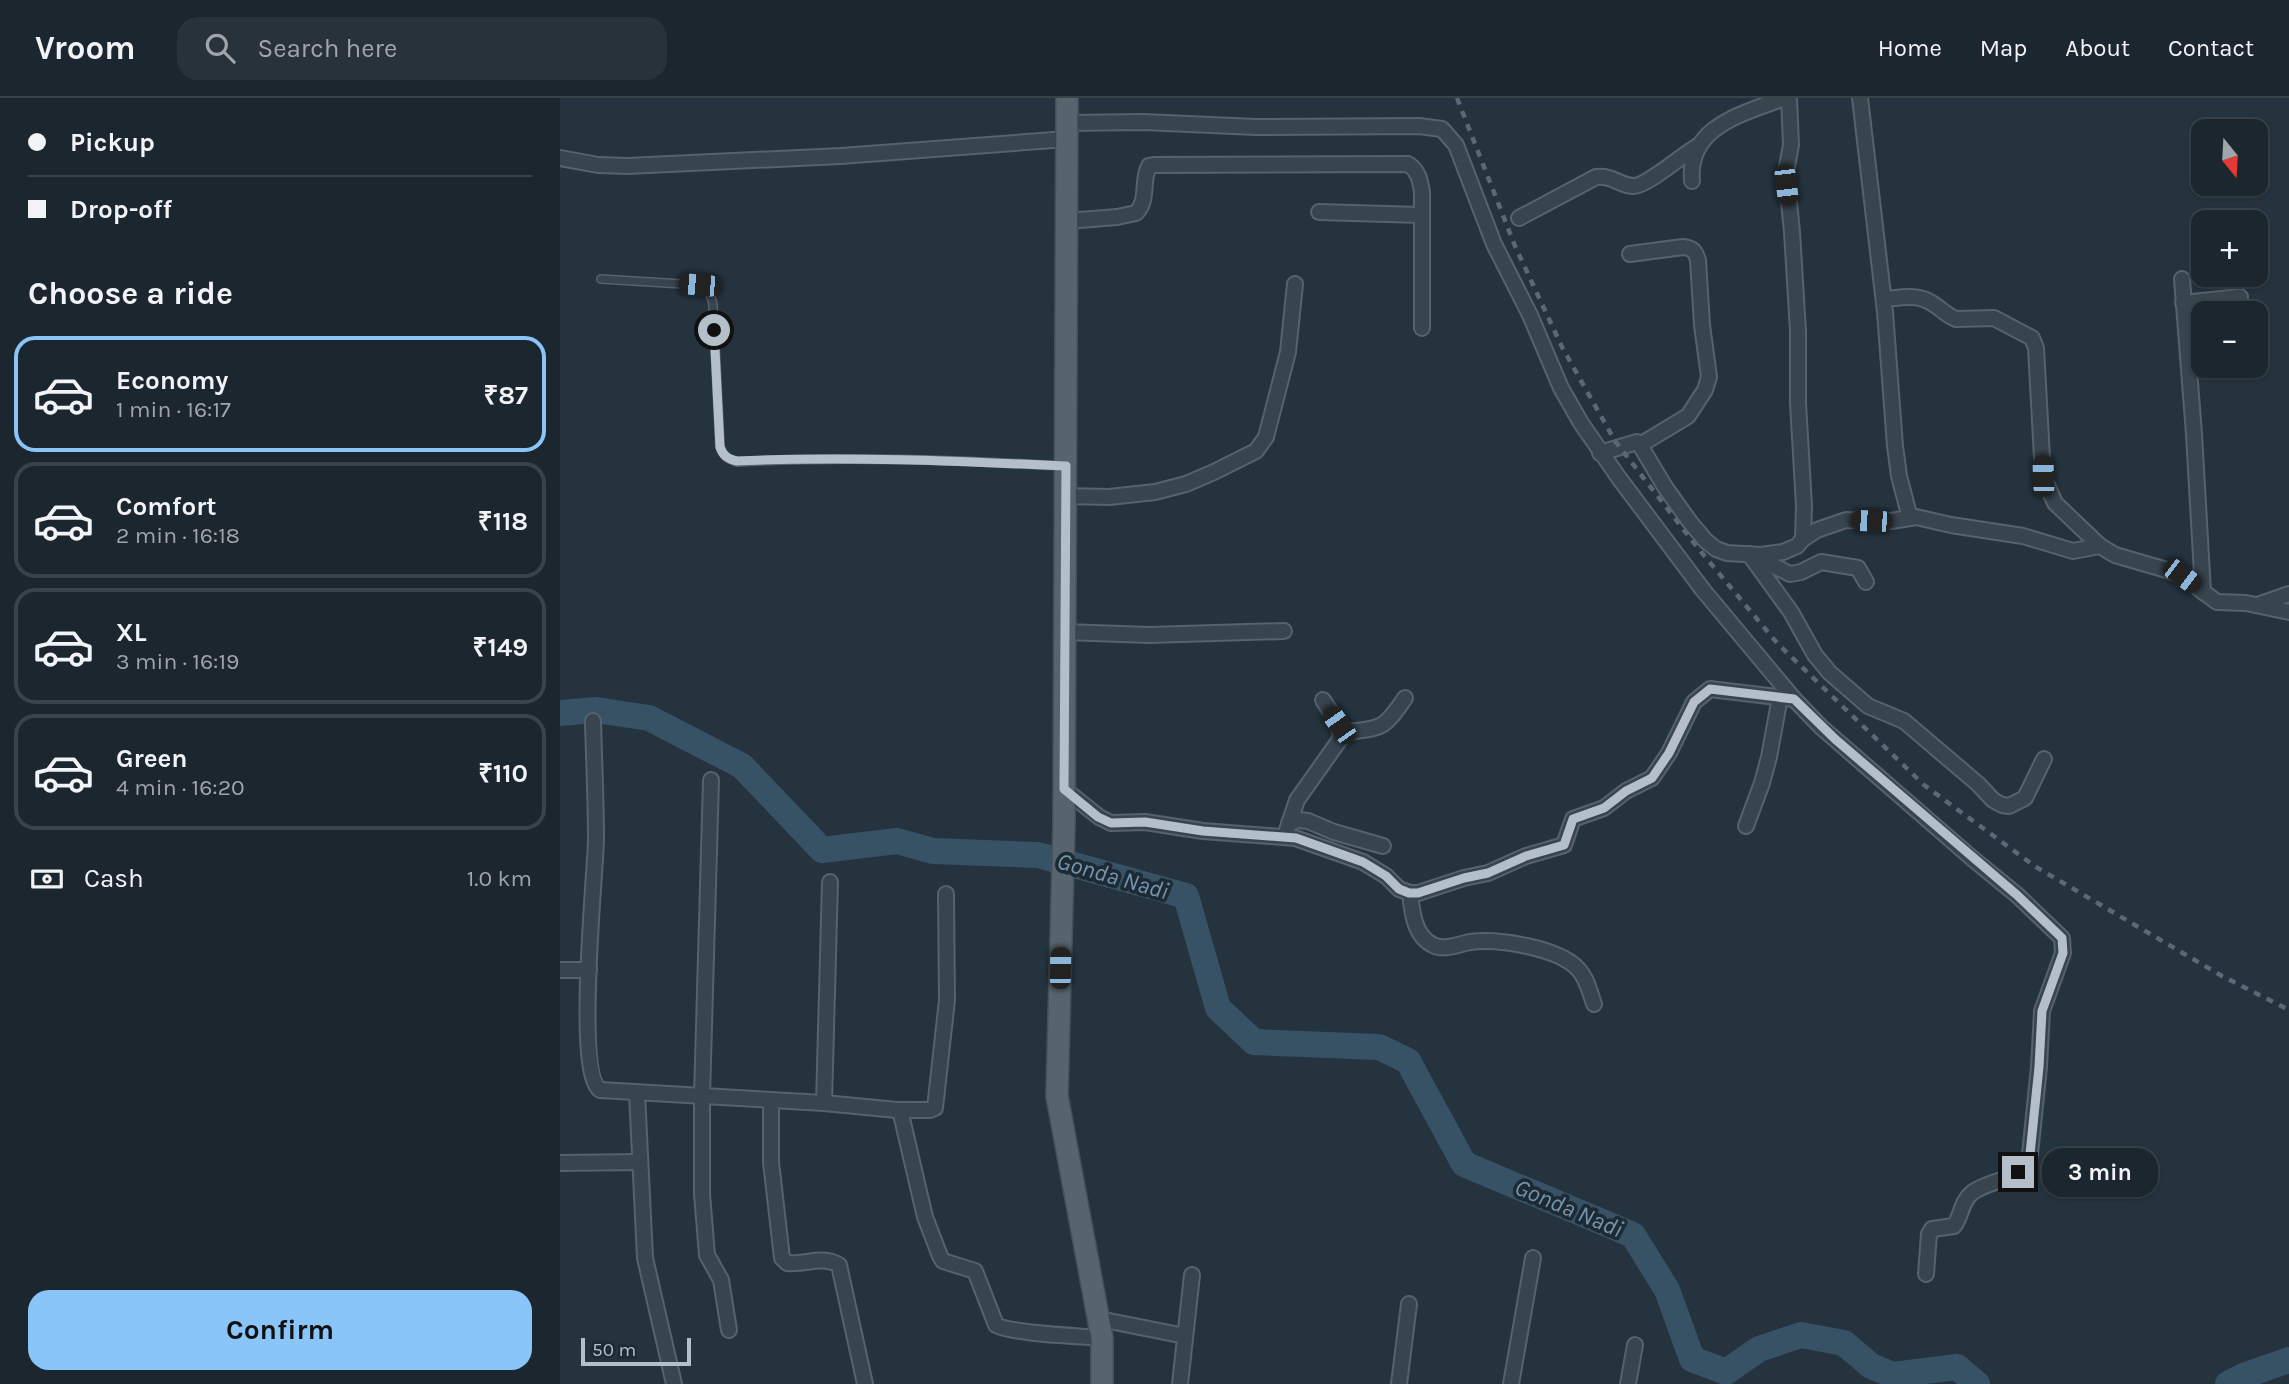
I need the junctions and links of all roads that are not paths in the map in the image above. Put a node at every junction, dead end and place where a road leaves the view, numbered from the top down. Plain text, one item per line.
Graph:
1 (1067, 98) edge
2 (1786, 98) edge
3 (1860, 98) edge
4 (1067, 131) junction
5 (1698, 146) junction
6 (560, 158) edge
7 (1692, 181) dead end
8 (1320, 212) dead end
9 (1421, 215) junction
10 (1519, 218) dead end
11 (1067, 221) junction
12 (1630, 254) dead end
13 (601, 279) dead end
14 (2182, 279) dead end
15 (1295, 284) dead end
16 (2240, 297) dead end
17 (1884, 299) junction
18 (2183, 303) junction
19 (1422, 328) dead end
20 (1640, 445) junction
21 (1600, 453) junction
22 (1066, 466) junction
23 (1066, 496) junction
24 (1910, 518) junction
25 (1803, 539) junction
26 (2100, 546) junction
27 (1755, 555) junction
28 (1866, 582) dead end
29 (2203, 592) junction
30 (2289, 594) edge
31 (2257, 604) junction
32 (2289, 612) edge
33 (1284, 631) dead end
34 (1065, 632) junction
35 (1405, 698) dead end
36 (1787, 698) junction
37 (1323, 700) dead end
38 (593, 722) dead end
39 (1342, 733) junction
40 (2044, 760) dead end
41 (711, 780) dead end
42 (1064, 789) junction
43 (1746, 826) dead end
44 (1287, 830) junction
45 (1383, 846) dead end
46 (830, 882) dead end
47 (1409, 893) junction
48 (946, 894) dead end
49 (560, 970) edge
50 (589, 970) junction
51 (1594, 1004) dead end
52 (637, 1093) junction
53 (702, 1096) junction
54 (771, 1101) junction
55 (824, 1102) junction
56 (900, 1110) junction
57 (640, 1162) junction
58 (560, 1163) edge
59 (1533, 1258) dead end
60 (1926, 1274) dead end
61 (1192, 1275) dead end
62 (1409, 1304) dead end
63 (1100, 1328) junction
64 (729, 1330) dead end
65 (1185, 1336) junction
66 (1634, 1345) dead end
67 (674, 1384) edge
68 (865, 1384) edge
69 (1102, 1384) edge
70 (1180, 1384) edge
71 (1399, 1384) edge
72 (1511, 1384) edge
73 (1628, 1384) edge

1 - 4 main road
2 - 5 street
2 - 25 street
3 - 17 street
4 - 6 street
4 - 11 main road
4 - 21 street
5 - 7 street
5 - 10 street
8 - 9 street
9 - 11 street
9 - 19 street
11 - 22 main road
12 - 20 street
13 - 22 lane
14 - 18 street
15 - 23 street
16 - 18 street
17 - 24 street
17 - 26 street
18 - 29 street
20 - 21 street
20 - 27 street
21 - 36 street
22 - 23 main road
23 - 34 main road
24 - 25 street
24 - 26 street
25 - 27 street
26 - 29 street
27 - 28 street
27 - 40 street
29 - 31 street
30 - 31 street
31 - 32 street
33 - 34 street
34 - 42 main road
35 - 39 street
36 - 43 street
36 - 47 street
36 - 60 street
37 - 39 street
38 - 50 street
39 - 44 street
41 - 53 street
42 - 44 street
42 - 63 main road
44 - 45 street
44 - 47 street
46 - 55 street
47 - 51 street
48 - 56 street
49 - 50 street
50 - 52 street
52 - 53 street
52 - 57 street
53 - 54 street
53 - 64 street
54 - 55 street
54 - 68 street
55 - 56 street
56 - 63 street
57 - 58 street
57 - 67 street
59 - 72 street
61 - 65 street
62 - 71 street
63 - 65 street
63 - 69 main road
65 - 70 street
66 - 73 street

